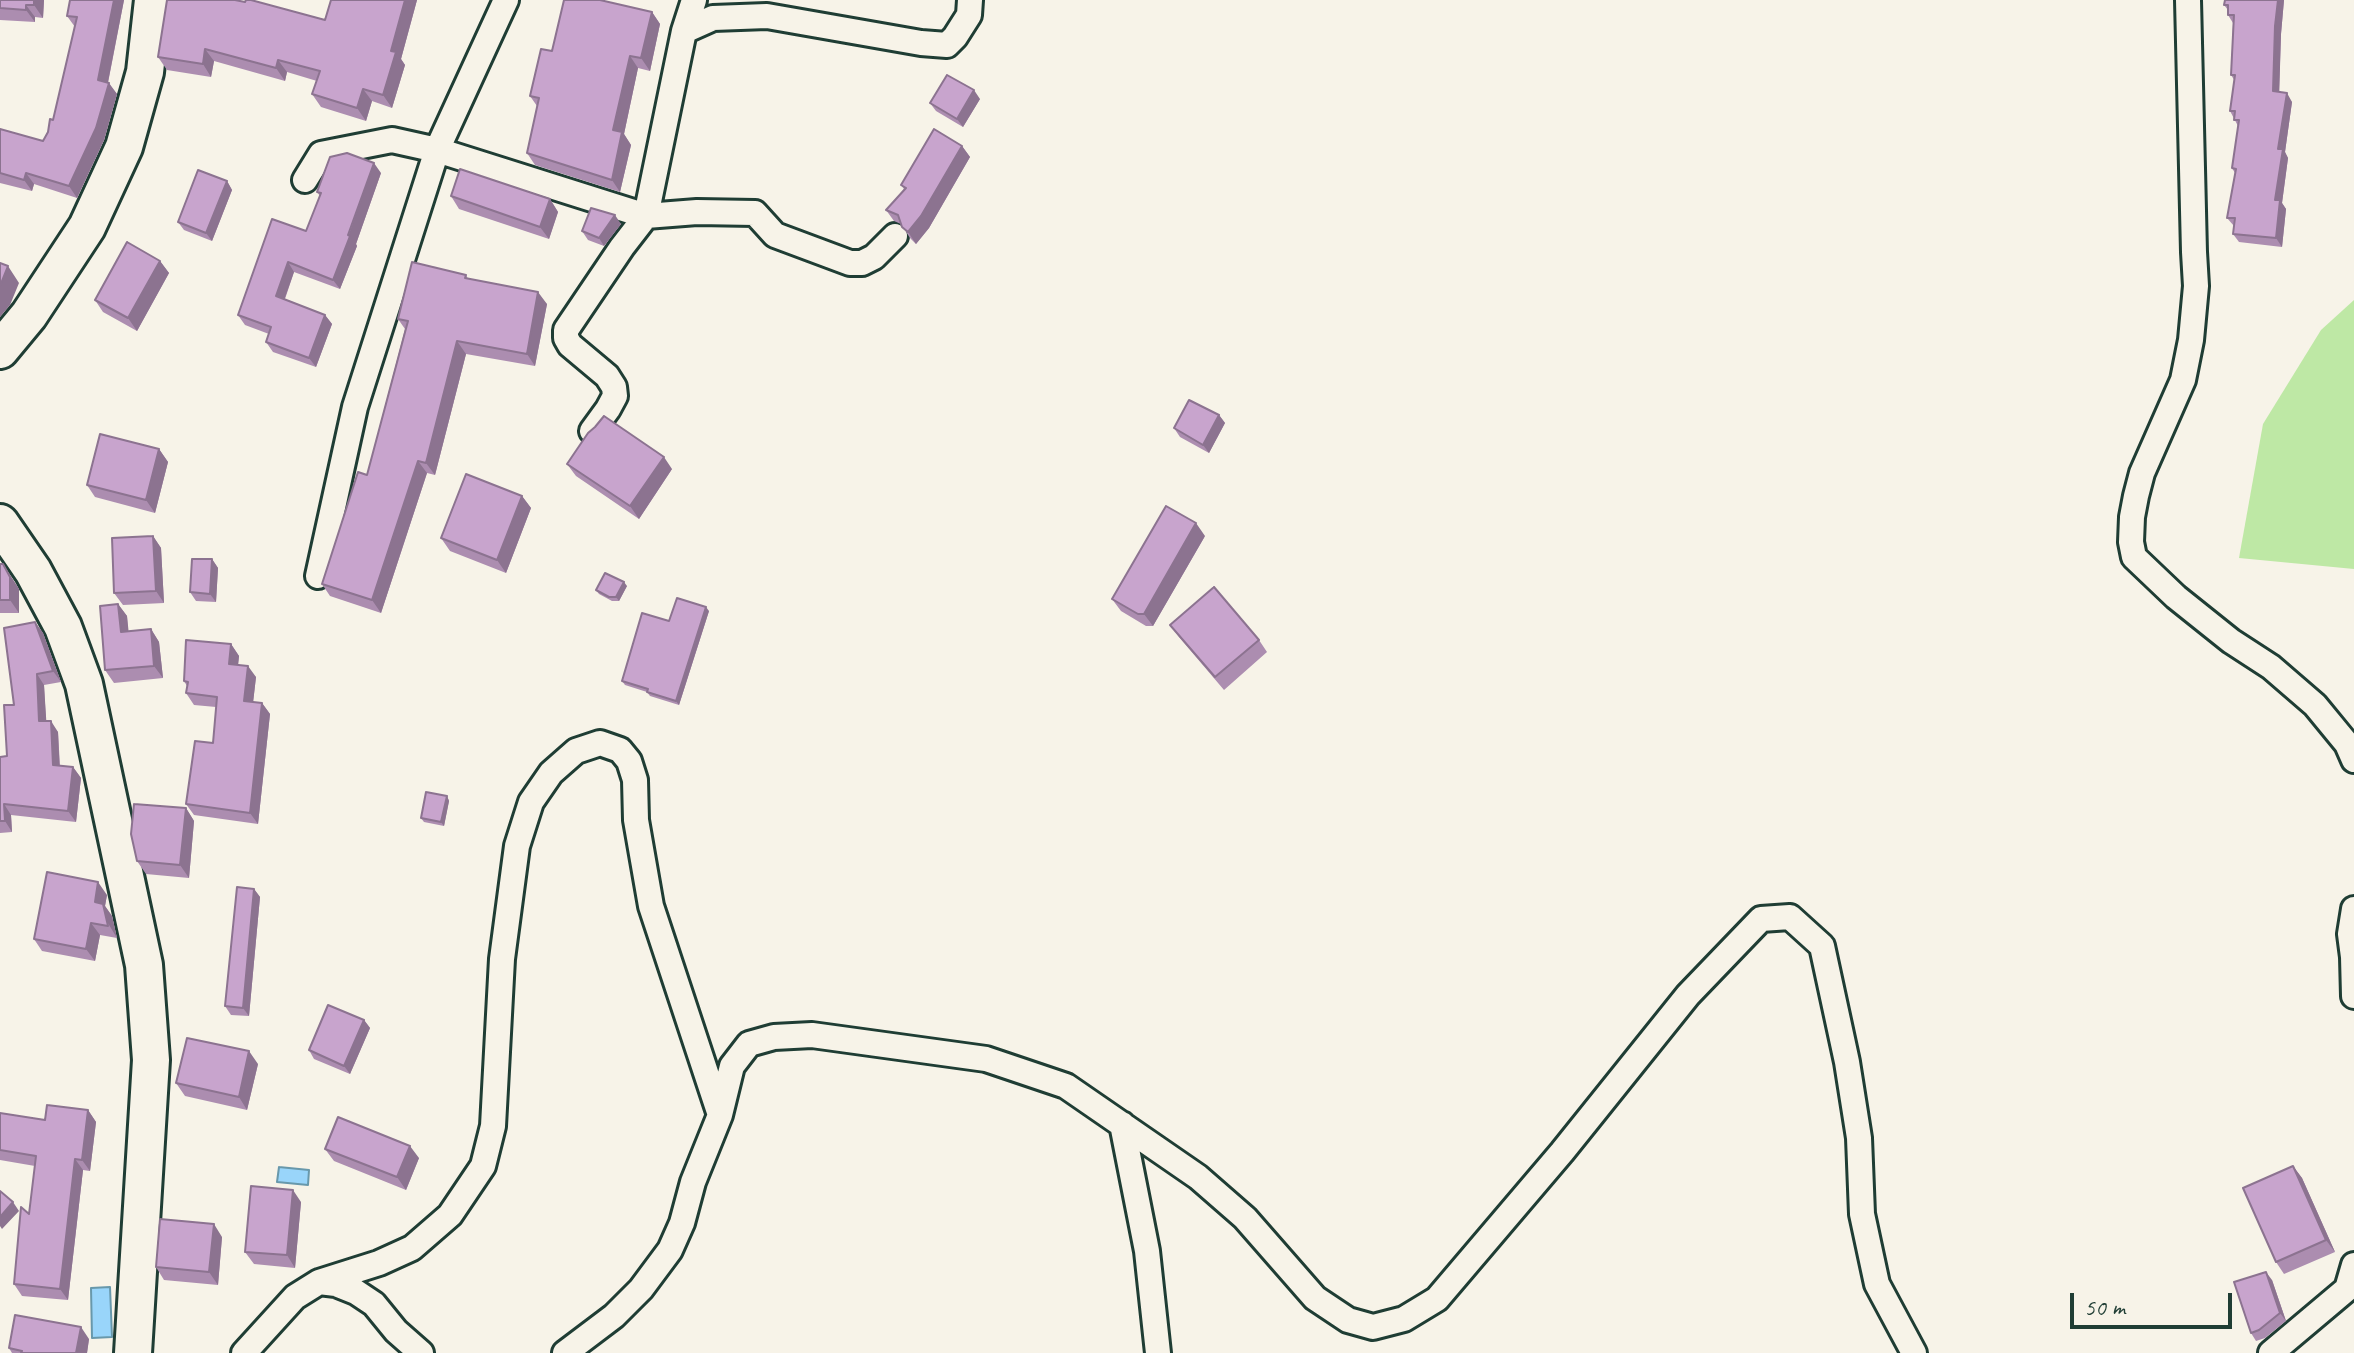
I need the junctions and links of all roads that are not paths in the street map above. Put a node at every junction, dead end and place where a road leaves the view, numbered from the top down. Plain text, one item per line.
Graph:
1 (153, 0) edge
2 (506, 0) edge
3 (694, 0) edge
4 (970, 0) edge
5 (2188, 0) edge
6 (684, 31) junction
7 (437, 150) junction
8 (305, 180) dead end
9 (646, 216) junction
10 (895, 236) dead end
11 (0, 350) edge
12 (592, 431) edge
13 (0, 523) edge
14 (318, 576) dead end
15 (2354, 760) edge
16 (2354, 909) edge
17 (2354, 996) edge
18 (720, 1115) junction
19 (1122, 1124) junction
20 (2354, 1265) edge
21 (319, 1282) junction
22 (2350, 1292) edge
23 (133, 1353) edge
24 (244, 1353) edge
25 (421, 1353) edge
26 (565, 1353) edge
27 (1158, 1353) edge
28 (1914, 1353) edge
29 (2271, 1353) edge

1 - 11 main road
2 - 7 street
3 - 6 street
4 - 6 street
5 - 15 street
6 - 9 street
7 - 8 street
7 - 9 street
7 - 14 street
9 - 10 street
9 - 12 street
13 - 23 main road
16 - 17 street
18 - 19 street
18 - 21 street
18 - 26 street
19 - 27 street
19 - 28 street
20 - 22 street
21 - 24 street
21 - 25 street
22 - 29 street

